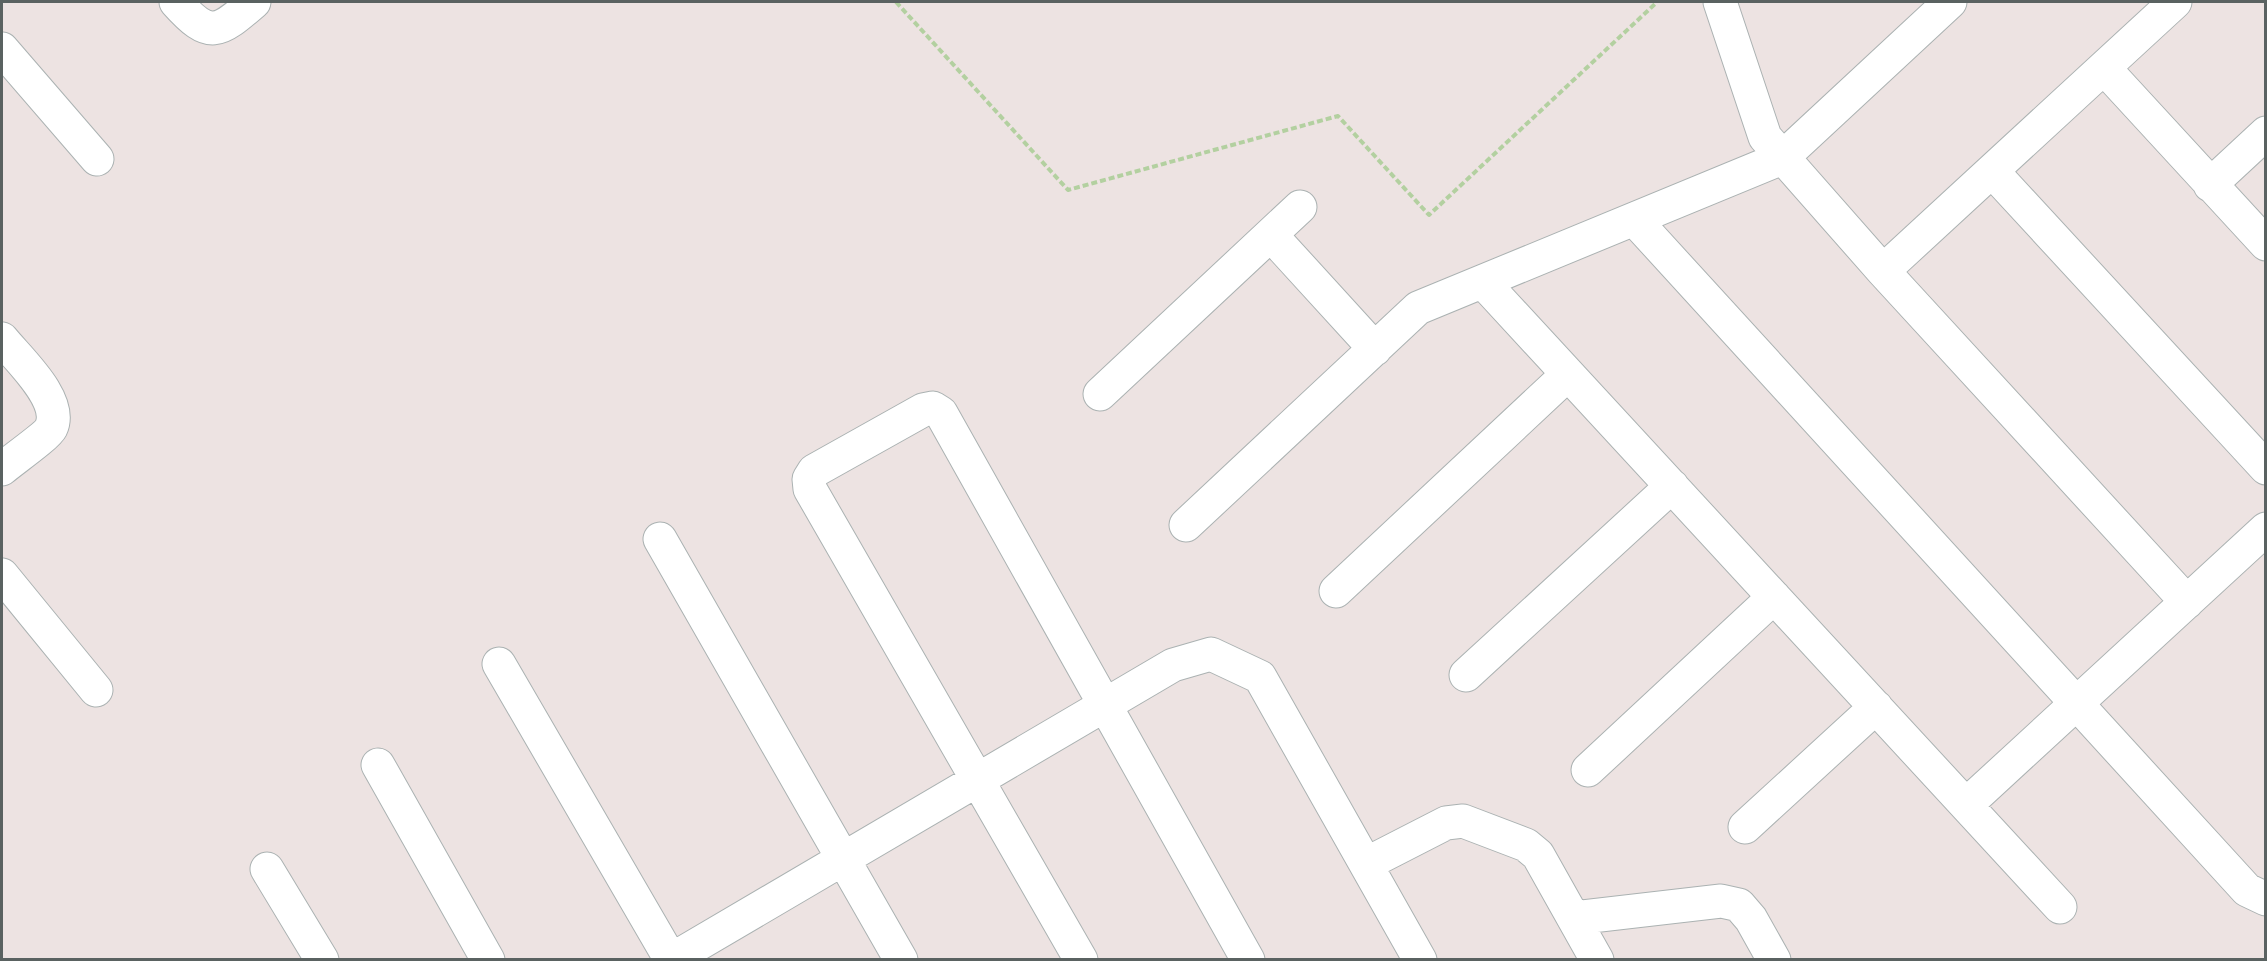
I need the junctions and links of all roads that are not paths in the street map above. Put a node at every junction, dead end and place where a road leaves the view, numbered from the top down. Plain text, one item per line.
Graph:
1 (176, 2) edge
2 (254, 2) edge
3 (1950, 2) edge
4 (2175, 2) edge
5 (1724, 4) edge
6 (2, 50) edge
7 (2104, 68) junction
8 (2265, 133) edge
9 (1782, 158) junction
10 (97, 159) dead end
11 (1992, 171) junction
12 (2210, 185) junction
13 (1300, 207) dead end
14 (1634, 219) junction
15 (1271, 235) junction
16 (2265, 244) edge
17 (1883, 271) junction
18 (1483, 282) junction
19 (2, 339) edge
20 (1375, 349) junction
21 (1568, 374) junction
22 (1100, 394) dead end
23 (2265, 468) edge
24 (2, 469) edge
25 (1672, 486) junction
26 (1186, 525) dead end
27 (2265, 529) edge
28 (660, 539) dead end
29 (2, 575) edge
30 (1336, 591) dead end
31 (1773, 597) junction
32 (2187, 602) junction
33 (499, 664) dead end
34 (1466, 675) dead end
35 (96, 690) dead end
36 (2076, 702) junction
37 (1104, 705) junction
38 (1876, 707) junction
39 (378, 765) dead end
40 (1588, 770) dead end
41 (976, 779) junction
42 (1966, 805) junction
43 (1745, 827) dead end
44 (842, 858) junction
45 (1366, 864) junction
46 (267, 869) dead end
47 (2265, 899) edge
48 (2060, 907) dead end
49 (1574, 918) junction
50 (322, 960) edge
51 (488, 960) edge
52 (671, 960) edge
53 (901, 960) edge
54 (1081, 960) edge
55 (1248, 960) edge
56 (1420, 960) edge
57 (1597, 960) edge
58 (1774, 960) edge

1 - 2 street
3 - 9 street
4 - 7 street
5 - 9 street
6 - 10 street
7 - 11 street
7 - 12 street
8 - 12 street
9 - 14 street
9 - 17 street
11 - 17 street
11 - 23 street
12 - 16 street
13 - 15 street
14 - 18 street
14 - 36 street
15 - 20 street
15 - 22 street
17 - 32 street
18 - 20 street
18 - 21 street
19 - 24 street
20 - 26 street
21 - 25 street
21 - 30 street
25 - 31 street
25 - 34 street
27 - 32 street
28 - 44 street
29 - 35 street
31 - 38 street
31 - 40 street
32 - 36 street
33 - 52 street
36 - 42 street
36 - 47 street
37 - 41 street
37 - 41 street
37 - 45 street
37 - 55 street
38 - 42 street
38 - 43 street
39 - 51 street
41 - 44 street
41 - 54 street
42 - 48 street
44 - 52 street
44 - 53 street
45 - 49 street
45 - 56 street
46 - 50 street
49 - 57 street
49 - 58 street

